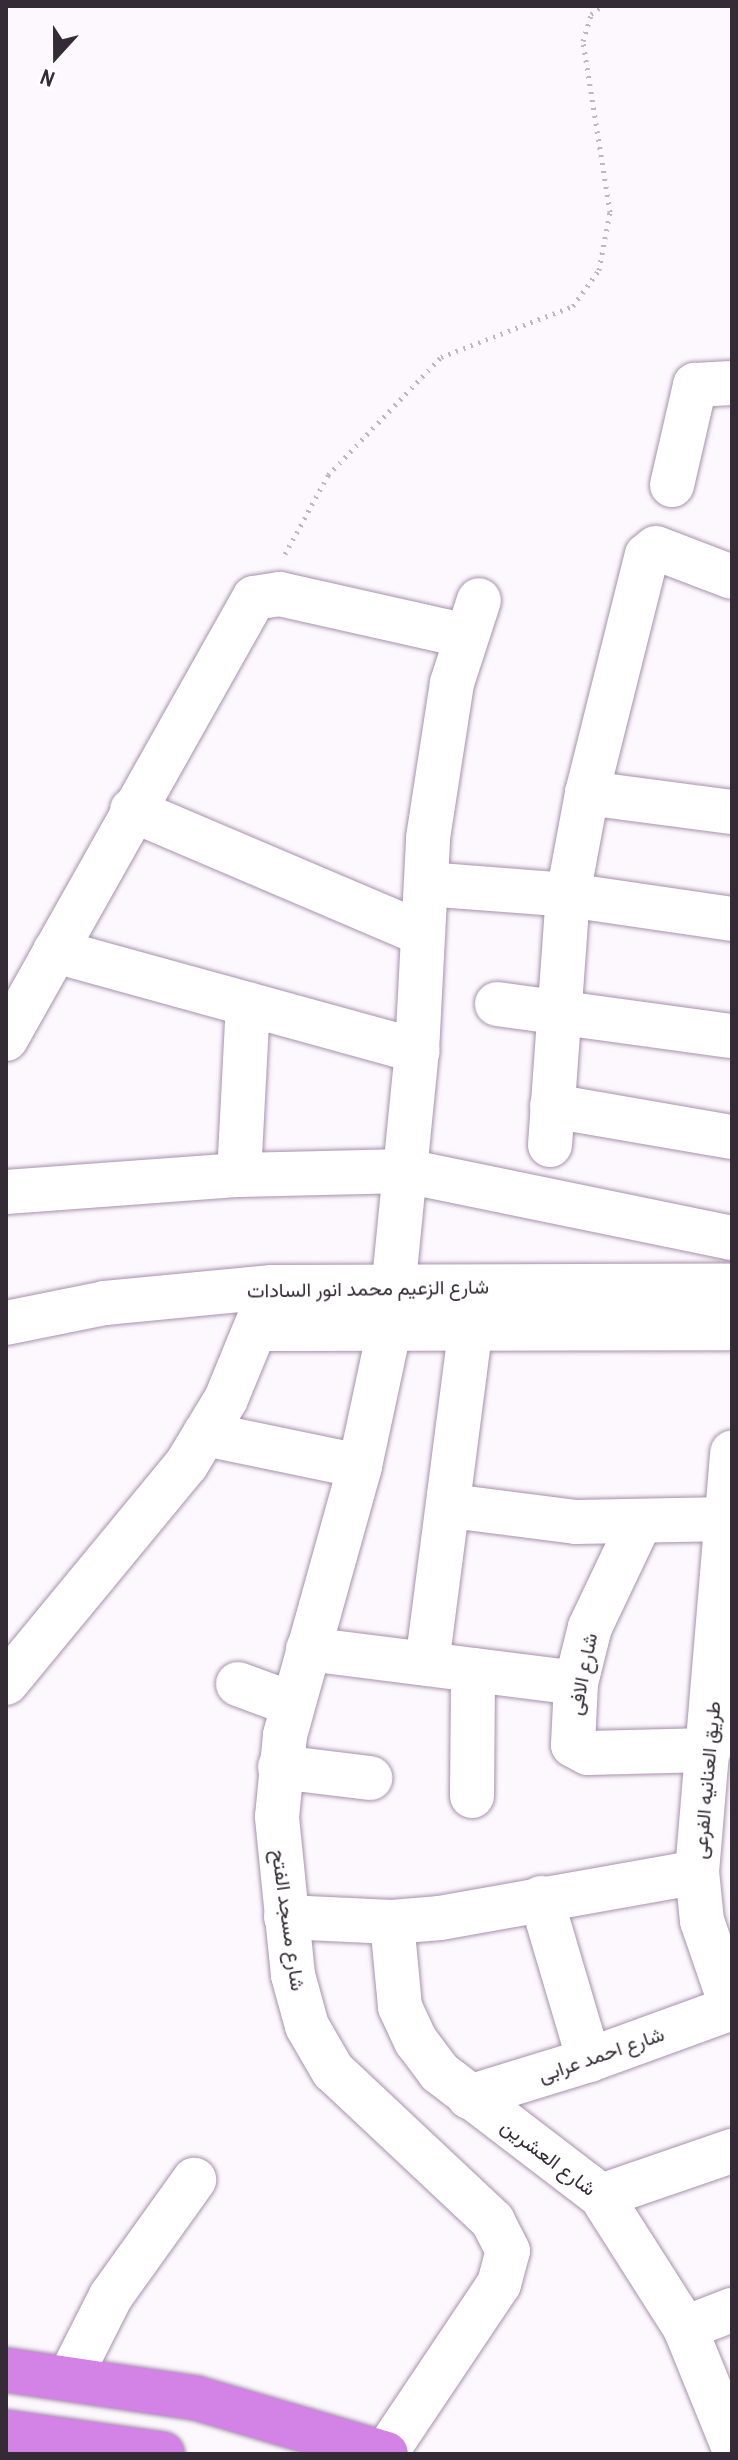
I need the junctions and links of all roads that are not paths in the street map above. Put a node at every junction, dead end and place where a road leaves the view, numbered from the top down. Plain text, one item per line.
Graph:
1 (732, 383) edge
2 (672, 485) dead end
3 (729, 568) edge
4 (587, 793) junction
5 (132, 810) junction
6 (732, 812) edge
7 (426, 884) junction
8 (568, 895) junction
9 (732, 919) edge
10 (423, 934) junction
11 (55, 951) junction
12 (248, 1004) junction
13 (497, 1004) dead end
14 (558, 1013) junction
15 (732, 1036) edge
16 (6, 1039) edge
17 (417, 1051) junction
18 (732, 1137) edge
19 (406, 1171) junction
20 (239, 1175) junction
21 (6, 1192) edge
22 (732, 1238) edge
23 (476, 1285) junction
24 (732, 1285) edge
25 (393, 1286) junction
26 (272, 1287) junction
27 (6, 1323) edge
28 (732, 1328) edge
29 (258, 1329) junction
30 (470, 1329) junction
31 (389, 1331) junction
32 (205, 1434) junction
33 (732, 1452) edge
34 (360, 1466) junction
35 (451, 1506) junction
36 (727, 1519) junction
37 (639, 1524) junction
38 (308, 1649) junction
39 (427, 1664) junction
40 (473, 1670) junction
41 (6, 1683) edge
42 (576, 1683) junction
43 (238, 1684) dead end
44 (292, 1704) junction
45 (717, 1736) edge
46 (280, 1767) junction
47 (370, 1778) dead end
48 (472, 1796) dead end
49 (697, 1872) junction
50 (541, 1898) junction
51 (286, 1917) junction
52 (392, 1922) junction
53 (732, 2008) edge
54 (589, 2060) junction
55 (469, 2097) junction
56 (732, 2151) edge
57 (194, 2180) dead end
58 (601, 2196) junction
59 (732, 2310) edge
60 (685, 2328) junction
61 (6, 2370) edge
62 (70, 2377) junction
63 (6, 2432) edge
64 (732, 2444) edge
65 (138, 2452) edge
66 (385, 2454) edge

1 - 2 street
3 - 4 street
4 - 6 street
4 - 8 street
5 - 7 street, شارع مسجد الفتح
5 - 10 street
5 - 11 street
7 - 8 street
7 - 10 street, شارع مسجد الفتح
8 - 9 street
8 - 14 street
10 - 17 street, شارع مسجد الفتح
11 - 12 street
11 - 16 street
12 - 17 street
12 - 20 street
13 - 14 street
14 - 15 street
14 - 18 street
17 - 19 street, شارع مسجد الفتح
19 - 20 street
19 - 22 street
19 - 25 street, شارع مسجد الفتح
20 - 21 street
23 - 24 street, شارع الزعيم محمد انور السادات
23 - 25 street, شارع الزعيم محمد انور السادات
23 - 30 street
25 - 26 street, شارع الزعيم محمد انور السادات
25 - 31 street, شارع مسجد الفتح
26 - 27 street, شارع الزعيم محمد انور السادات
26 - 29 street
28 - 30 street, شارع الزعيم محمد انور السادات
29 - 31 street, شارع الزعيم محمد انور السادات
29 - 32 street
30 - 31 street, شارع الزعيم محمد انور السادات
30 - 35 street
31 - 34 street, شارع مسجد الفتح
32 - 34 street
32 - 41 street
33 - 36 street, طريق العنانيه الفرعى
34 - 38 street, شارع مسجد الفتح
35 - 37 street
35 - 39 street
36 - 37 street
36 - 45 street, طريق العنانيه الفرعى
37 - 42 street, شارع الافى
38 - 39 street
38 - 44 street, شارع مسجد الفتح
39 - 40 street
40 - 42 street
40 - 48 street
42 - 45 street, شارع الافى
43 - 44 street
44 - 46 street, شارع مسجد الفتح
45 - 49 street, طريق العنانيه الفرعى
46 - 47 street
46 - 51 street, شارع مسجد الفتح
49 - 50 street
49 - 53 street, طريق العنانيه الفرعى
50 - 52 street
50 - 54 street
51 - 52 street
51 - 66 street, شارع مسجد الفتح
52 - 55 street, شارع العشرين
53 - 54 street, شارع احمد عرابى
54 - 55 street, شارع احمد عرابى
55 - 58 street, شارع العشرين
56 - 58 street
57 - 62 street
58 - 60 street, شارع العشرين
59 - 60 street
60 - 64 street, شارع العشرين
61 - 62 highway
62 - 66 highway
63 - 65 highway

